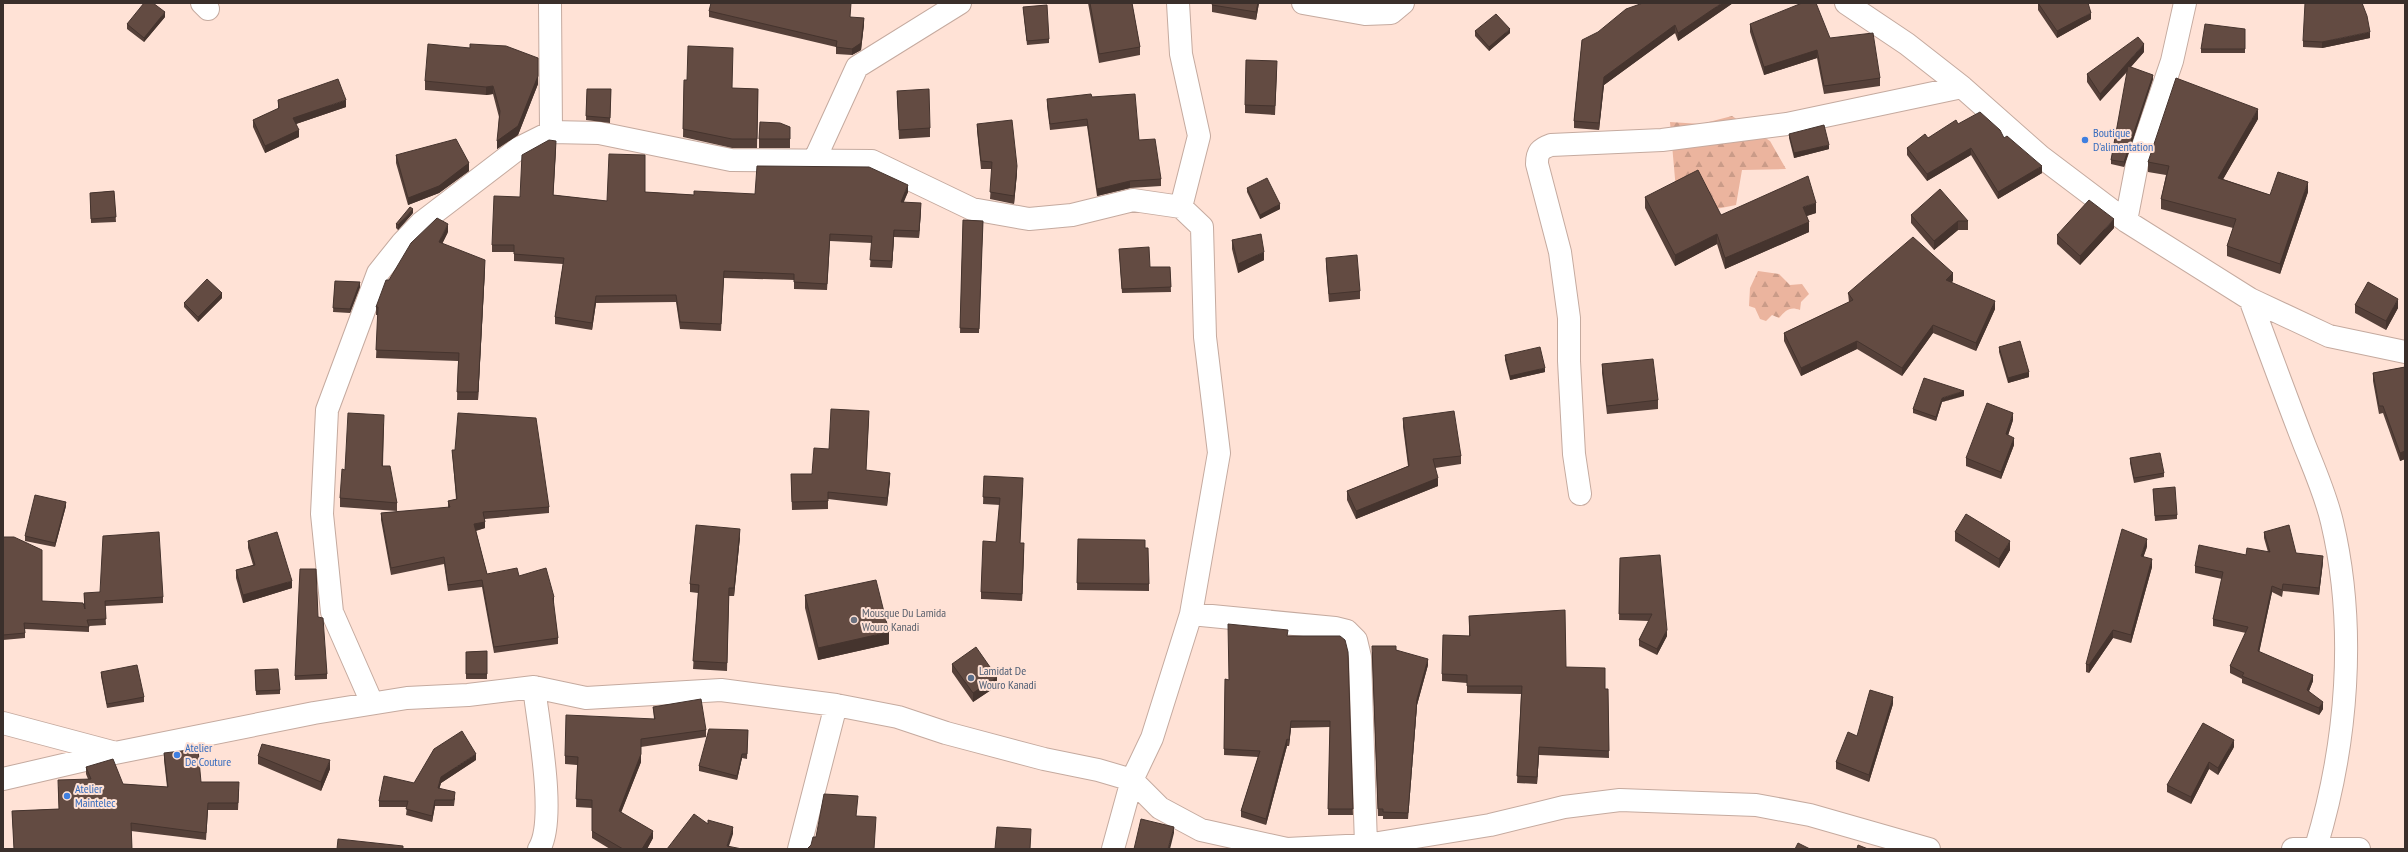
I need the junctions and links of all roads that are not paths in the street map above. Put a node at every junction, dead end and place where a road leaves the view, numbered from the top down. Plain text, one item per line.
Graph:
1 (550, 3) edge
2 (960, 3) edge
3 (1178, 3) edge
4 (1303, 3) edge
5 (1403, 3) edge
6 (1846, 3) edge
7 (2184, 3) edge
8 (1962, 87) junction
9 (551, 132) junction
10 (814, 161) junction
11 (1181, 207) junction
12 (2126, 221) junction
13 (2250, 299) junction
14 (2405, 352) edge
15 (1580, 494) dead end
16 (1191, 614) junction
17 (534, 687) junction
18 (372, 703) junction
19 (836, 705) junction
20 (3, 723) edge
21 (115, 753) junction
22 (3, 779) edge
23 (1132, 780) junction
24 (1366, 845) junction
25 (2316, 848) junction
26 (539, 849) edge
27 (799, 849) edge
28 (1113, 849) edge
29 (1287, 849) edge
30 (1929, 849) edge
31 (2293, 849) edge
32 (2359, 849) edge

1 - 9 street
2 - 10 street
3 - 11 street
4 - 5 street
6 - 8 street
7 - 12 street
8 - 12 street
8 - 15 street
9 - 10 street
9 - 18 street
10 - 11 street
11 - 16 street
12 - 13 street
13 - 14 street
13 - 25 street
16 - 23 street
16 - 24 street
17 - 18 street
17 - 19 street
17 - 26 street
18 - 21 street
19 - 23 street
19 - 27 street
20 - 21 street
21 - 22 street
23 - 28 street
23 - 29 street
24 - 29 street
24 - 30 street
25 - 31 street
25 - 32 street

